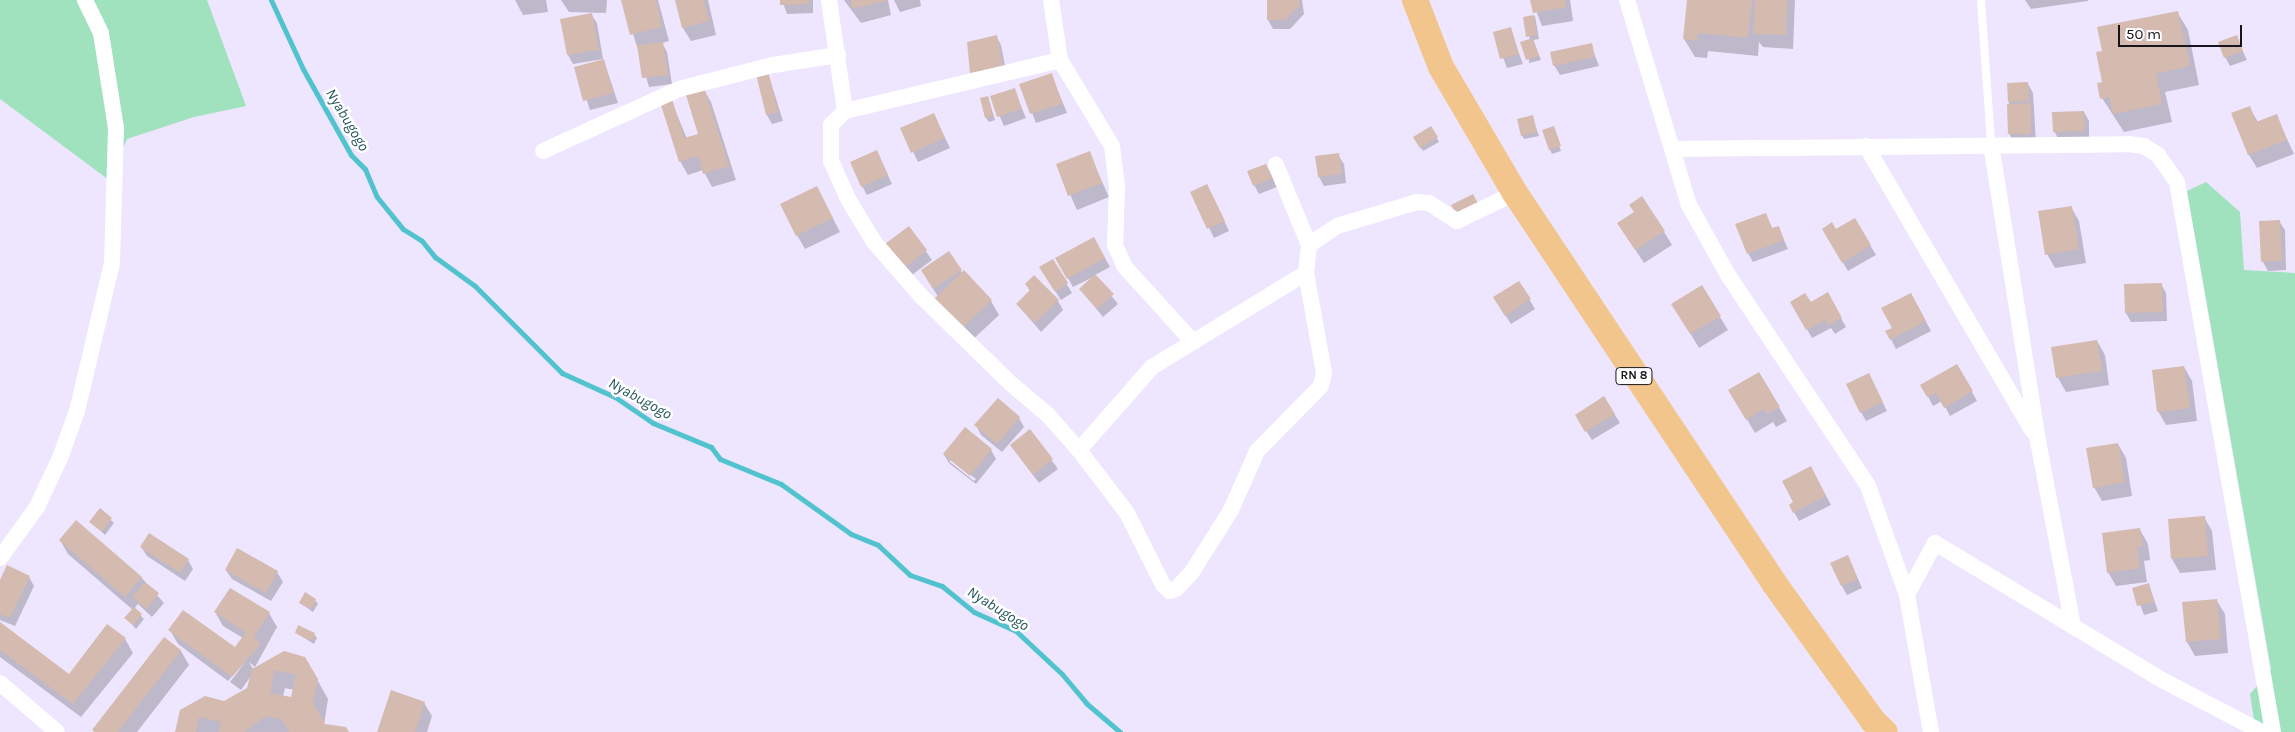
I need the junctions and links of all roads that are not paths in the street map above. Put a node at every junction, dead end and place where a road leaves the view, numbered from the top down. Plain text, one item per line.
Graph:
1 (85, 0) edge
2 (829, 0) edge
3 (1051, 0) edge
4 (1415, 0) edge
5 (1628, 0) edge
6 (1981, 0) edge
7 (838, 55) junction
8 (1060, 60) junction
9 (845, 112) junction
10 (1991, 144) junction
11 (1866, 146) junction
12 (1672, 149) junction
13 (544, 151) dead end
14 (1276, 165) dead end
15 (1515, 193) junction
16 (1309, 245) junction
17 (1306, 273) junction
18 (1193, 342) junction
19 (2038, 441) junction
20 (1080, 450) junction
21 (0, 558) edge
22 (1907, 596) junction
23 (2073, 627) junction
24 (0, 682) edge
25 (57, 732) edge
26 (1885, 732) edge
27 (1931, 732) edge
28 (2262, 732) edge
29 (2273, 732) edge

1 - 21 street
2 - 7 street
3 - 8 street
4 - 15 main road, RN 8
5 - 12 street
6 - 10 lane
7 - 9 street
7 - 13 street
8 - 9 street
8 - 18 street
9 - 20 street
10 - 11 street
10 - 19 street
10 - 29 street
11 - 12 street
11 - 19 street
12 - 22 street
14 - 16 street
15 - 16 street
15 - 26 main road, RN 8
16 - 17 street
17 - 18 street
17 - 20 street
18 - 20 street
19 - 23 street
22 - 23 street
22 - 27 street
23 - 28 street
24 - 25 street

